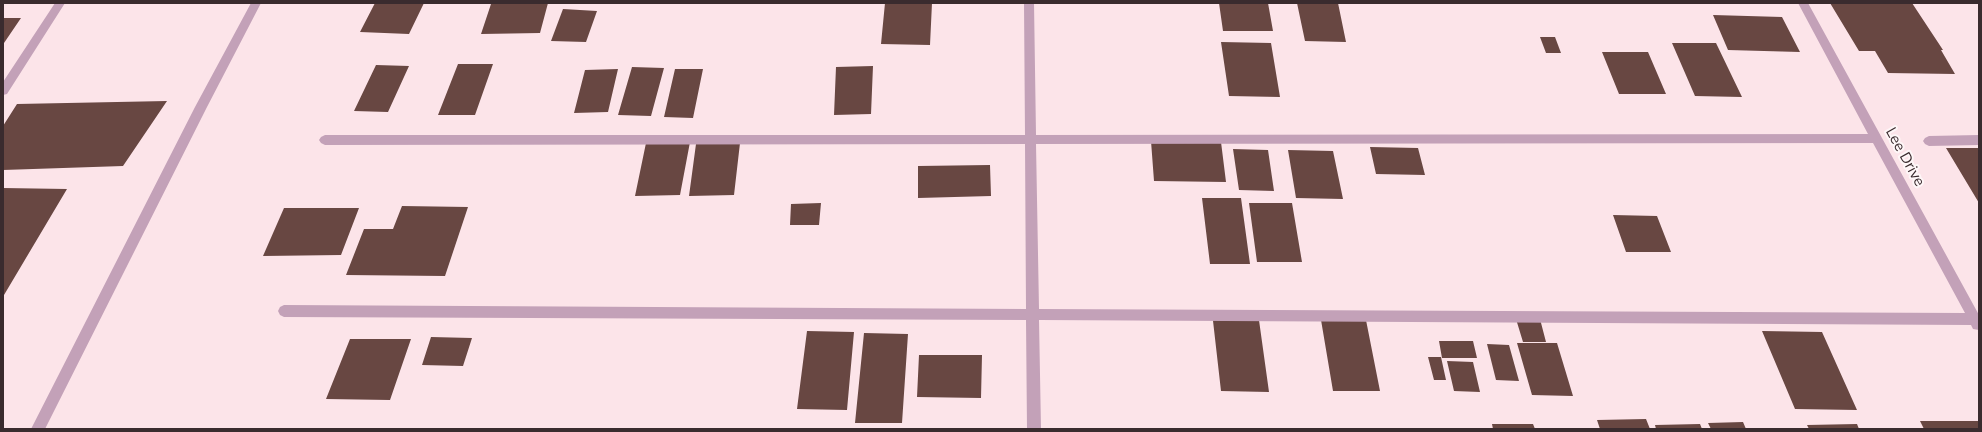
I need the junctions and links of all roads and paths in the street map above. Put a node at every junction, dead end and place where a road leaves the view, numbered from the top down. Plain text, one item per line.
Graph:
1 (60, 3) edge
2 (256, 3) edge
3 (1029, 3) edge
4 (1802, 3) edge
5 (3, 91) edge
6 (1876, 138) junction
7 (1031, 139) junction
8 (325, 140) dead end
9 (1979, 140) edge
10 (1929, 141) dead end
11 (284, 311) dead end
12 (1033, 315) junction
13 (1977, 323) edge
14 (38, 429) edge
15 (1034, 429) edge

1 - 5 street
2 - 14 street
3 - 7 street
4 - 6 street, Lee Drive
6 - 7 street
6 - 13 street, Lee Drive
7 - 8 street
7 - 12 street
9 - 10 street
11 - 12 street
12 - 13 street
12 - 15 street

